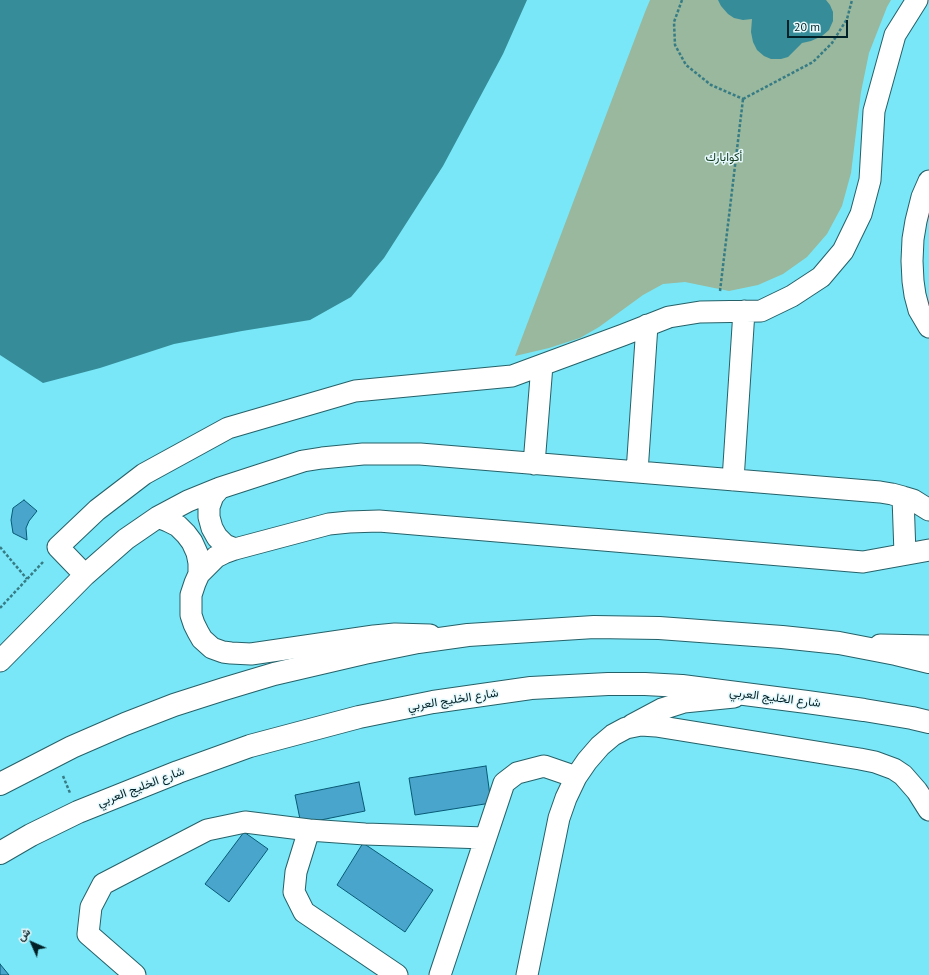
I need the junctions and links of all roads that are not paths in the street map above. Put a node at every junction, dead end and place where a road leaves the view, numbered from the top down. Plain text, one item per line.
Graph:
1 (918, 0) edge
2 (929, 181) edge
3 (744, 312) junction
4 (647, 325) junction
5 (929, 327) edge
6 (542, 365) junction
7 (534, 464) junction
8 (637, 472) junction
9 (733, 480) junction
10 (220, 488) junction
11 (903, 497) junction
12 (929, 510) edge
13 (158, 517) junction
14 (235, 549) junction
15 (929, 550) edge
16 (905, 554) junction
17 (199, 574) junction
18 (85, 575) junction
19 (468, 635) junction
20 (839, 644) junction
21 (929, 646) edge
22 (0, 661) edge
23 (929, 662) edge
24 (752, 695) junction
25 (929, 722) edge
26 (626, 728) junction
27 (576, 777) junction
28 (0, 784) edge
29 (929, 810) edge
30 (309, 830) junction
31 (486, 838) junction
32 (0, 853) edge
33 (135, 975) edge
34 (398, 975) edge
35 (440, 975) edge
36 (526, 975) edge

1 - 3 street
2 - 5 street
3 - 4 street
3 - 9 street
4 - 6 street
4 - 8 street
6 - 7 street
6 - 18 street
7 - 8 street
7 - 10 street
8 - 9 street
9 - 11 street
10 - 13 street
10 - 14 street
11 - 12 street
11 - 16 street
13 - 17 street
13 - 18 street
14 - 16 street
14 - 17 street
15 - 16 street
17 - 19 street
18 - 22 street
19 - 20 main road
19 - 28 main road
20 - 21 street
20 - 23 main road
24 - 25 main road, شارع الخليج العربي
24 - 26 street
24 - 32 main road, شارع الخليج العربي
26 - 27 street
26 - 29 street
27 - 31 street
27 - 36 street
30 - 31 street
30 - 33 street
30 - 34 street
31 - 35 street

